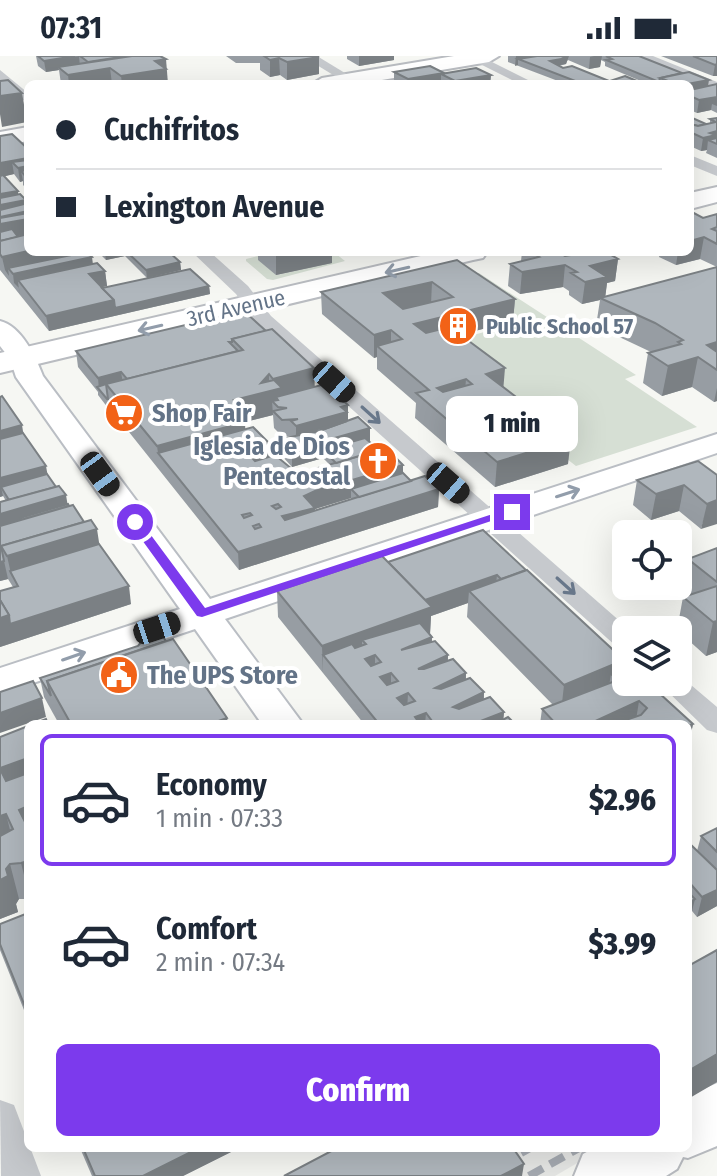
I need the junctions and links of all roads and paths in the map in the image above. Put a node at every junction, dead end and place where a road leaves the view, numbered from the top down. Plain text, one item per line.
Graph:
1 (308, 56) edge
2 (642, 56) edge
3 (478, 57) edge
4 (0, 74) edge
5 (350, 80) edge
6 (364, 80) edge
7 (522, 80) edge
8 (717, 86) edge
9 (24, 96) edge
10 (24, 135) edge
11 (0, 139) edge
12 (694, 161) edge
13 (717, 172) edge
14 (717, 194) edge
15 (694, 200) edge
16 (204, 256) edge
17 (456, 256) edge
18 (253, 304) junction
19 (0, 329) edge
20 (11, 361) edge
21 (717, 443) edge
22 (489, 519) junction
23 (202, 613) junction
24 (612, 629) edge
25 (0, 681) edge
26 (687, 696) edge
27 (280, 720) edge
28 (717, 723) edge
29 (717, 1112) edge
30 (0, 1118) edge
31 (692, 1127) edge
32 (21, 1176) edge

1 - 5 street
2 - 8 street
3 - 6 main road
3 - 7 street
4 - 9 street
10 - 11 main road
12 - 13 street
14 - 15 main road
16 - 18 street
17 -> 18 main road, 3rd Avenue
18 -> 20 main road, 3rd Avenue
18 -> 22 street
19 - 20 street
20 - 23 street
22 -> 21 street
22 - 23 street
22 -> 24 street
25 -> 23 street
23 - 27 street
26 - 28 street
29 - 31 main road
30 - 32 street

